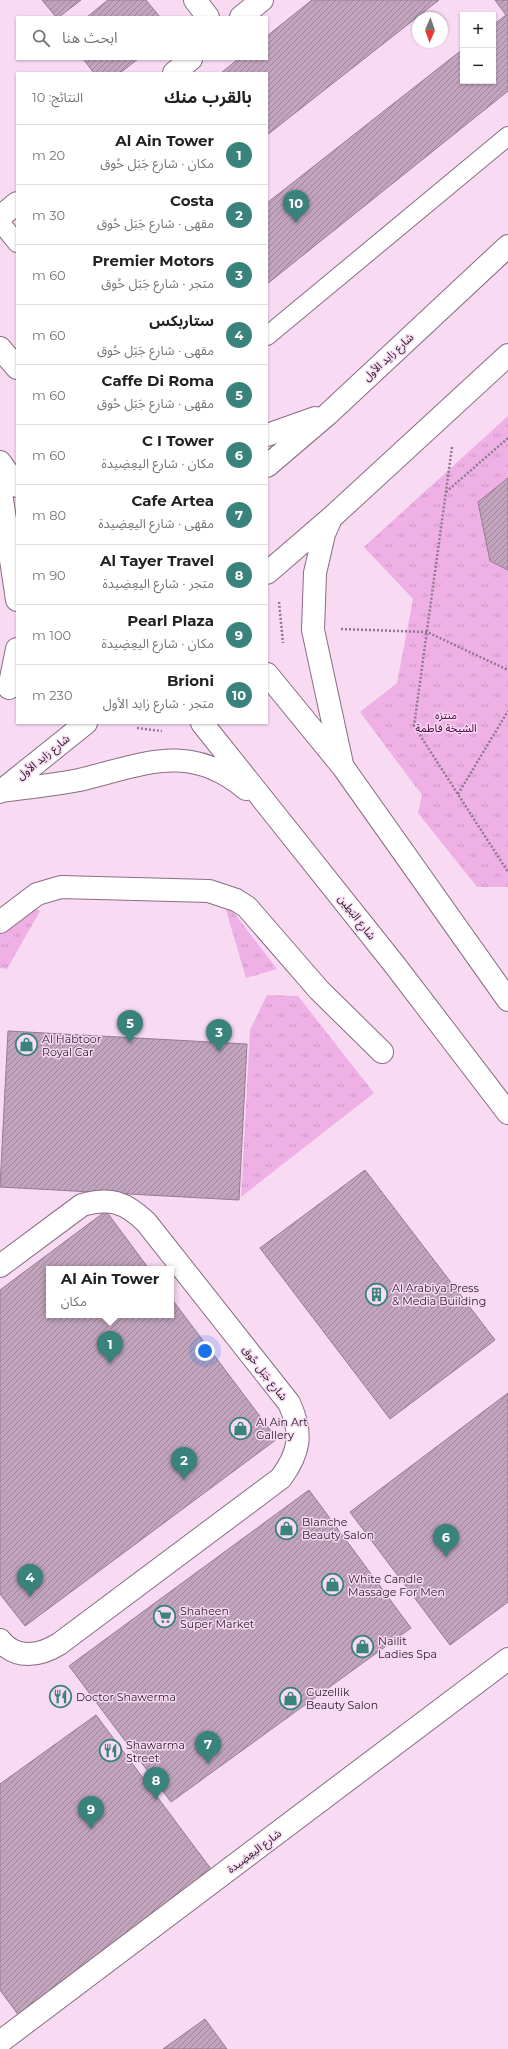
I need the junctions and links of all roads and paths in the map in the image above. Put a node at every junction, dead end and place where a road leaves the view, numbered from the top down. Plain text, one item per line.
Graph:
1 (195, 0) edge
2 (262, 0) edge
3 (207, 16) edge
4 (242, 16) edge
5 (190, 60) edge
6 (175, 72) edge
7 (508, 136) edge
8 (16, 204) edge
9 (0, 217) edge
10 (0, 222) edge
11 (16, 242) edge
12 (508, 246) edge
13 (268, 335) edge
14 (0, 348) edge
15 (508, 355) edge
16 (16, 367) edge
17 (458, 401) junction
18 (328, 414) junction
19 (268, 435) edge
20 (508, 438) edge
21 (0, 462) edge
22 (268, 465) edge
23 (16, 485) edge
24 (0, 486) edge
25 (445, 492) junction
26 (332, 517) junction
27 (268, 571) edge
28 (16, 593) edge
29 (279, 602) dead end
30 (338, 628) dead end
31 (426, 632) junction
32 (283, 643) dead end
33 (16, 654) edge
34 (508, 670) edge
35 (268, 675) edge
36 (9, 689) edge
37 (508, 712) edge
38 (85, 724) edge
39 (203, 724) edge
40 (137, 728) dead end
41 (169, 732) dead end
42 (343, 767) junction
43 (0, 792) edge
44 (458, 794) junction
45 (278, 816) junction
46 (508, 872) edge
47 (0, 922) edge
48 (508, 1000) edge
49 (382, 1052) dead end
50 (508, 1113) edge
51 (0, 1266) edge
52 (0, 1640) edge
53 (508, 1660) edge
54 (0, 2042) edge

1 - 3 main road
2 - 4 main road
5 - 6 main road
7 - 13 lane
8 - 9 main road
10 - 11 lane
12 - 18 main road, شارع زايد الأول
14 - 16 main road
15 - 17 main road
17 - 25 path
17 - 26 main road
18 - 19 main road
18 - 22 main road, شارع زايد الأول
20 - 25 path
21 - 23 main road
24 - 28 main road
25 - 31 path
26 - 27 main road
26 - 42 main road
29 - 32 path
30 - 31 path
31 - 34 path
31 - 44 path
33 - 36 main road
35 - 42 main road
37 - 44 path
38 - 43 main road, شارع زايد الأول
39 - 45 main road, شارع البَطِين
40 - 41 path
42 - 48 main road
43 - 45 main road
44 - 46 path
45 - 50 main road, شارع البَطِين
47 - 49 main road
51 - 52 main road, شارع جَبَل حُوق
53 - 54 main road, شارع اليعِضِيدة

